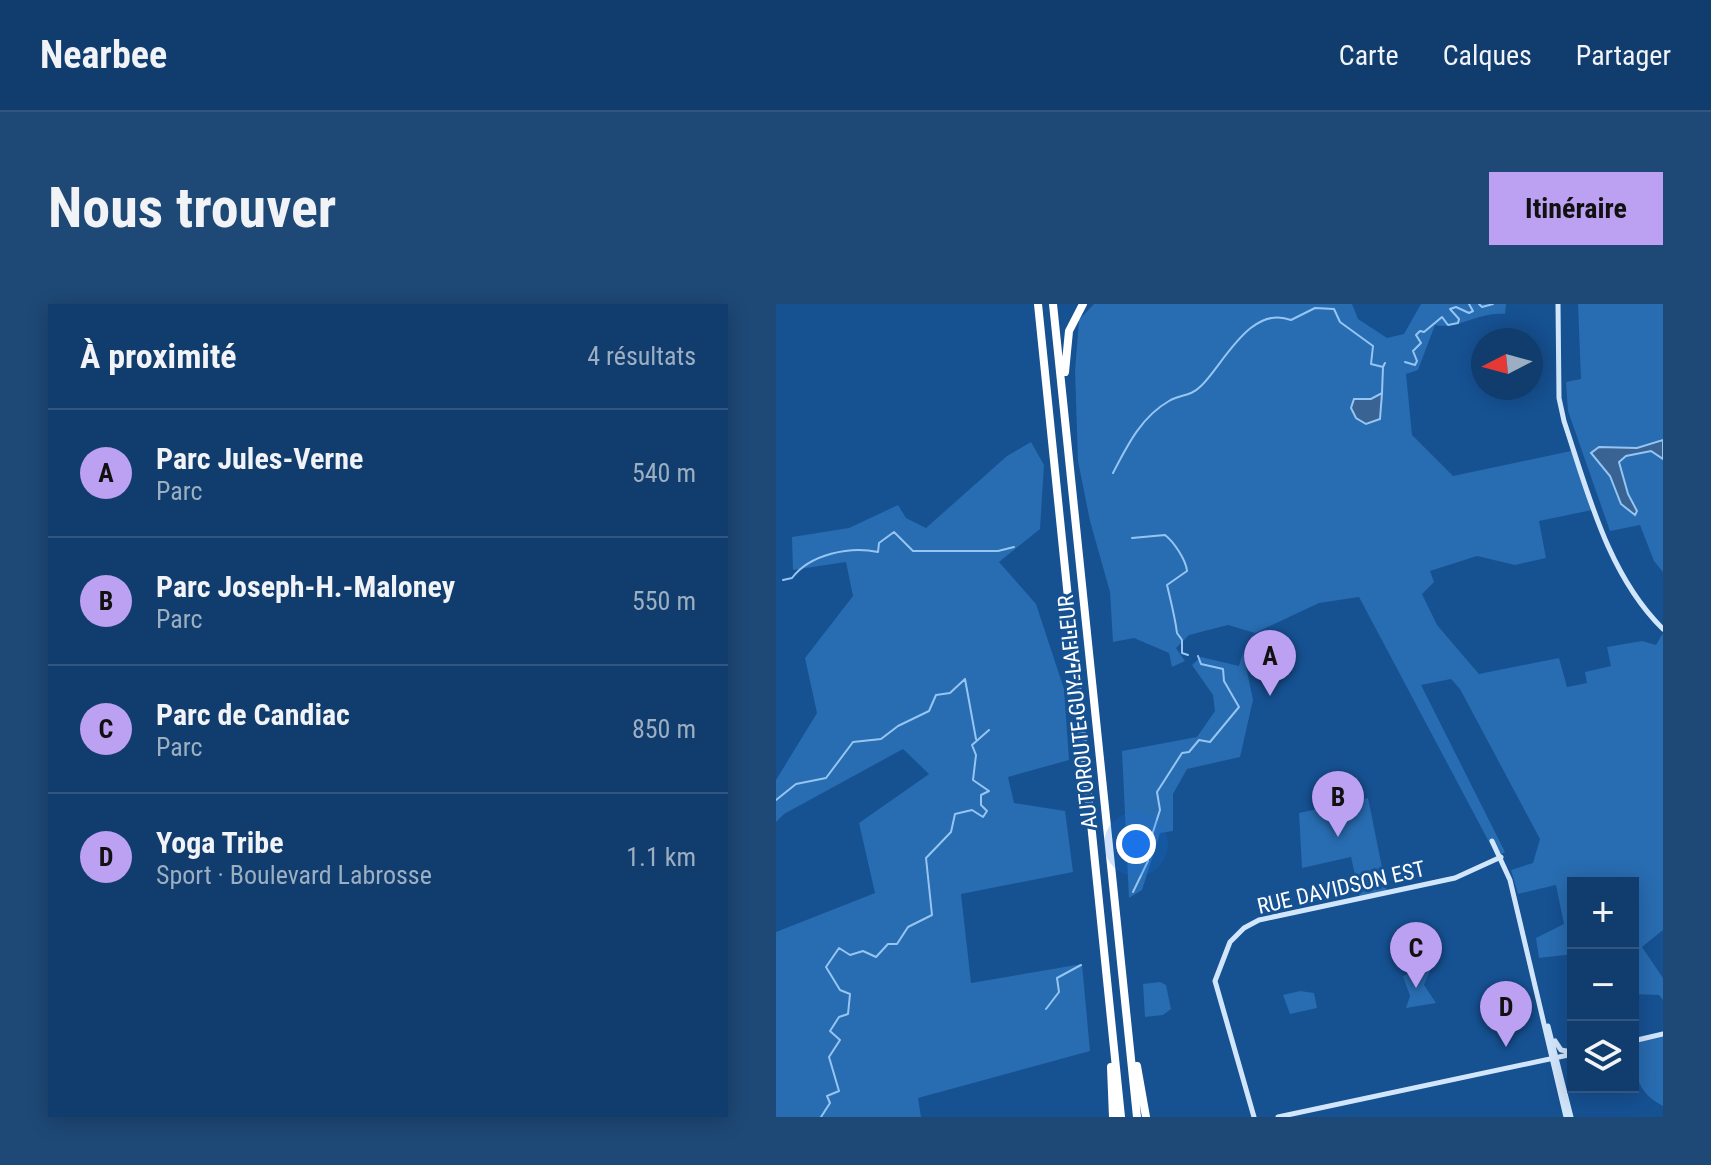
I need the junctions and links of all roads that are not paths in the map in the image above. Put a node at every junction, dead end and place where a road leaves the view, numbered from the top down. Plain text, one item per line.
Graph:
1 (1038, 304) edge
2 (1053, 304) edge
3 (1083, 304) edge
4 (1558, 304) edge
5 (1066, 429) junction
6 (1663, 629) edge
7 (1492, 841) dead end
8 (1501, 857) junction
9 (1111, 1018) junction
10 (1128, 1022) junction
11 (1663, 1034) edge
12 (1550, 1035) junction
13 (1639, 1040) edge
14 (1567, 1051) edge
15 (1567, 1054) edge
16 (1555, 1057) junction
17 (1567, 1058) edge
18 (1531, 1063) junction
19 (1560, 1079) junction
20 (1113, 1117) edge
21 (1121, 1117) edge
22 (1137, 1117) edge
23 (1146, 1117) edge
24 (1254, 1117) edge
25 (1278, 1117) edge
26 (1568, 1117) edge

1 - 9 highway, AUTOROUTE GUY-LAFLEUR
2 - 5 highway, AUTOROUTE GUY-LAFLEUR
3 - 5 highway
4 - 6 street
5 - 10 highway, AUTOROUTE GUY-LAFLEUR
7 - 8 street
8 - 12 street
8 - 24 street, RUE DAVIDSON EST
9 - 20 highway
9 - 21 highway, AUTOROUTE GUY-LAFLEUR
10 - 22 highway, AUTOROUTE GUY-LAFLEUR
10 - 23 highway
11 - 13 street
12 - 14 street
12 - 16 street
12 - 18 street
15 - 16 street
16 - 18 street
16 - 19 street
17 - 19 street
18 - 19 street
18 - 25 street
19 - 26 street

